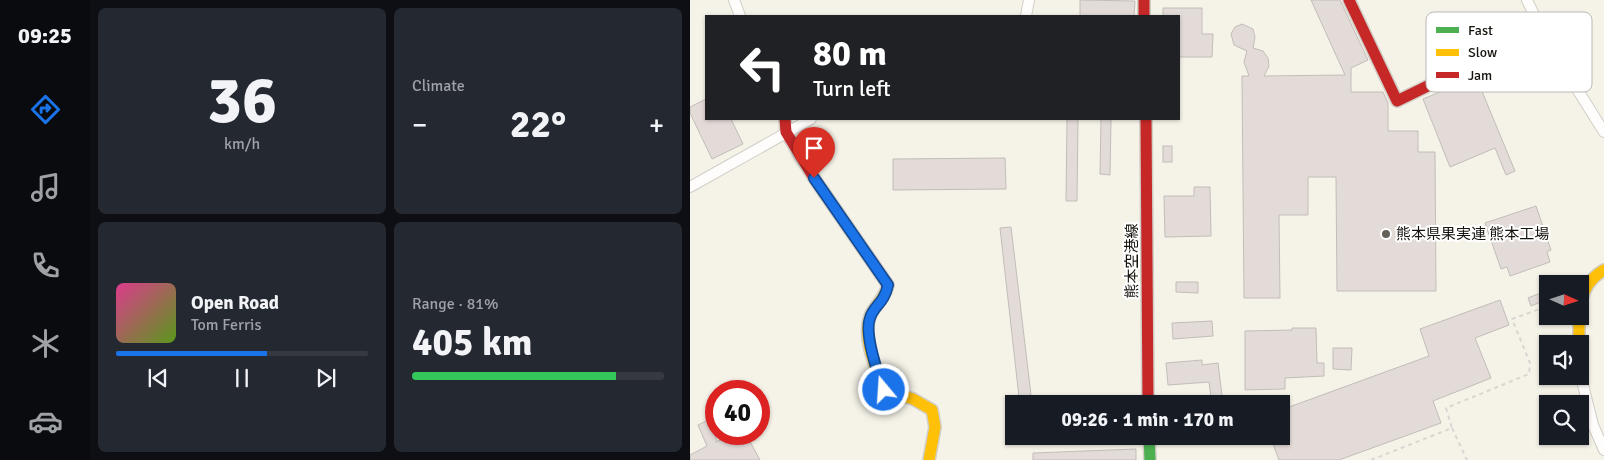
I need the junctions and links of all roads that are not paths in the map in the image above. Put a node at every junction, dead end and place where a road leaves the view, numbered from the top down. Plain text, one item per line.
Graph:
1 (734, 0) edge
2 (1029, 0) edge
3 (1144, 0) edge
4 (1349, 0) edge
5 (1528, 0) edge
6 (1533, 12) edge
7 (740, 15) edge
8 (1026, 15) edge
9 (1144, 15) edge
10 (1426, 87) edge
11 (1579, 92) edge
12 (785, 120) edge
13 (809, 120) edge
14 (1146, 120) edge
15 (786, 132) junction
16 (1604, 132) edge
17 (690, 187) edge
18 (1604, 270) edge
19 (1580, 335) edge
20 (1583, 385) edge
21 (1148, 395) edge
22 (1149, 445) edge
23 (1604, 450) edge
24 (929, 460) edge
25 (1150, 460) edge

1 - 7 street
2 - 8 street
3 - 9 street
4 - 10 street
5 - 6 street
11 - 16 street
12 - 15 street
13 - 15 street
14 - 21 street, 熊本空港線
15 - 17 street
15 - 24 street
18 - 19 street
20 - 23 street
22 - 25 street

